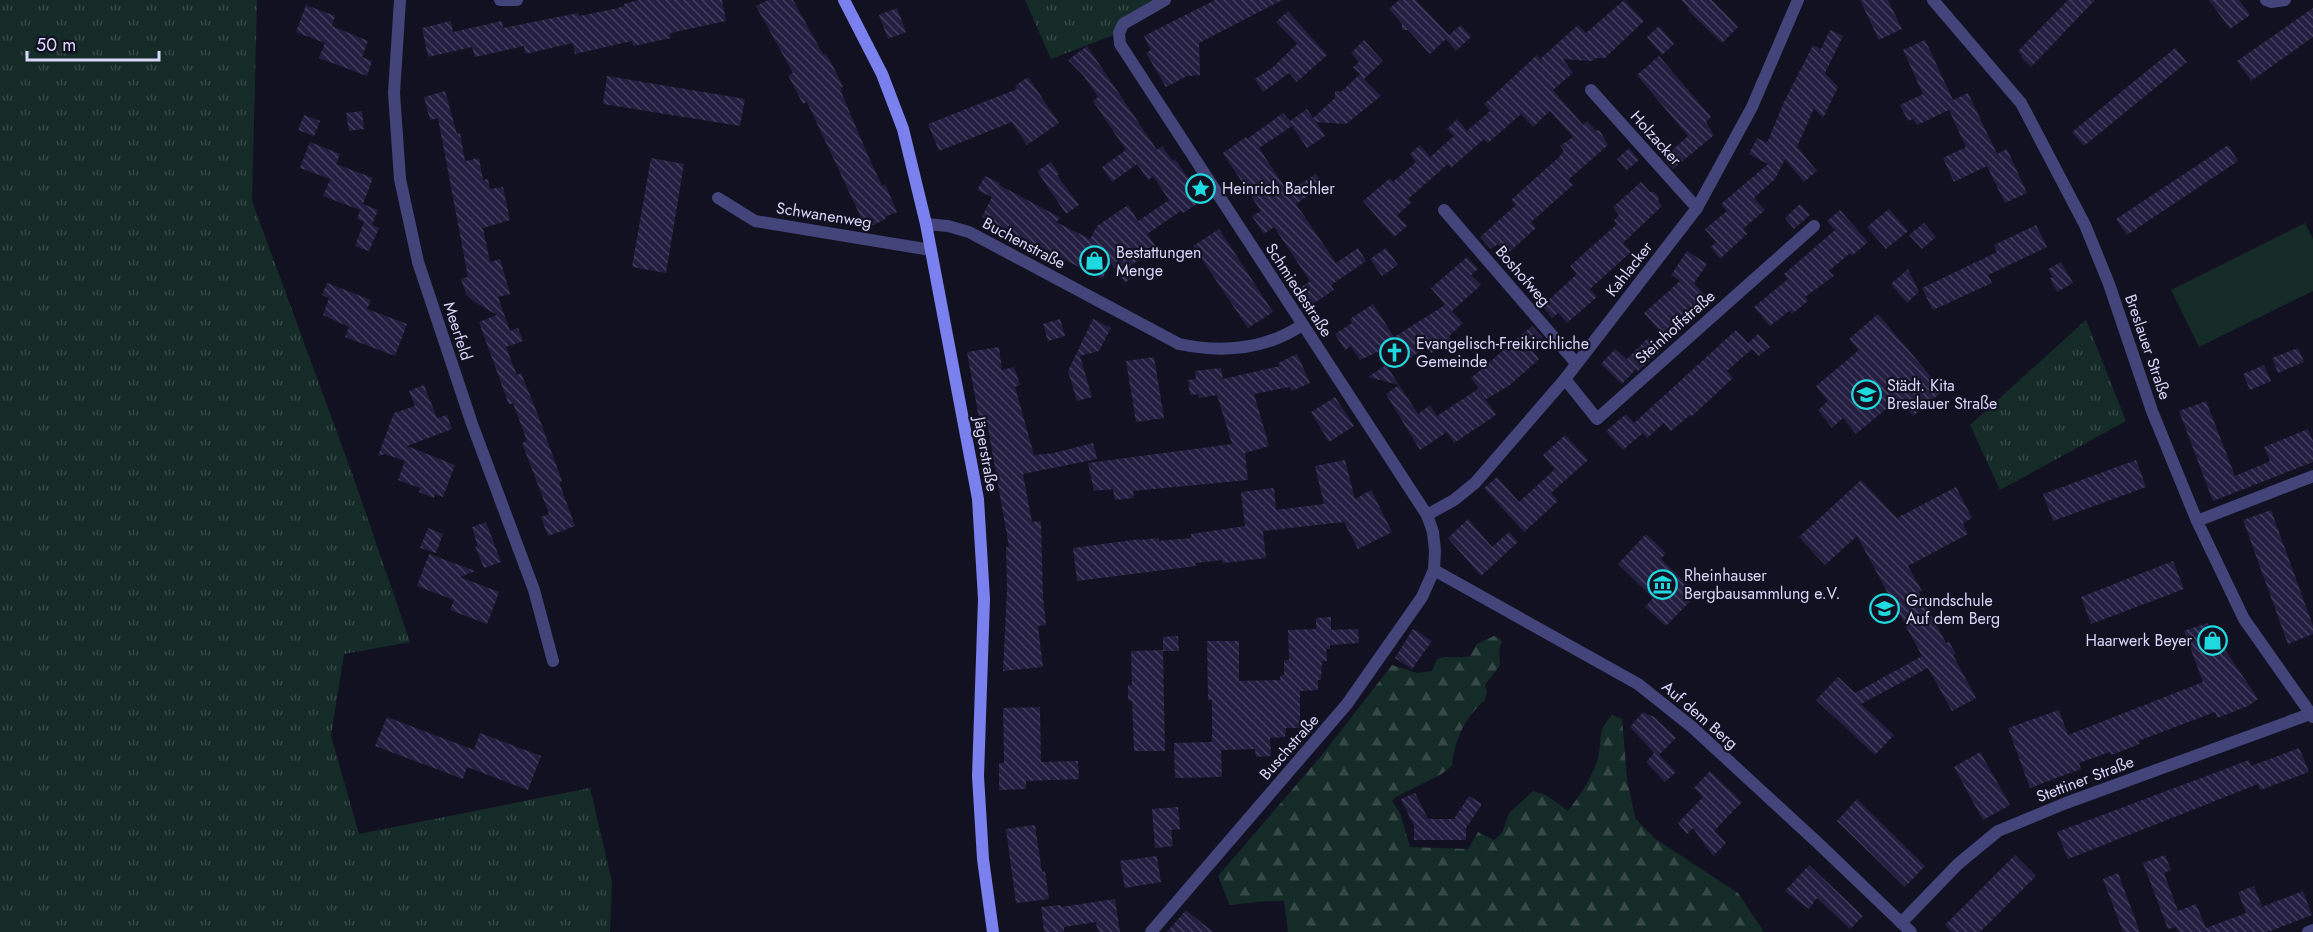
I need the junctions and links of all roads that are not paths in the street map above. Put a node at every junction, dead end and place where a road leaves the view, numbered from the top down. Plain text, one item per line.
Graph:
1 (400, 0) edge
2 (501, 0) edge
3 (517, 0) edge
4 (843, 0) edge
5 (1165, 0) edge
6 (1798, 0) edge
7 (1933, 0) edge
8 (2266, 0) edge
9 (2285, 0) edge
10 (1591, 90) dead end
11 (718, 198) dead end
12 (1697, 208) junction
13 (1444, 210) dead end
14 (926, 224) junction
15 (1814, 226) dead end
16 (931, 250) junction
17 (1302, 325) junction
18 (1576, 363) junction
19 (1565, 380) junction
20 (2313, 476) edge
21 (1427, 515) junction
22 (2197, 521) junction
23 (1434, 570) junction
24 (553, 661) dead end
25 (2312, 716) edge
26 (1901, 923) junction
27 (2313, 930) edge
28 (993, 932) edge
29 (1150, 932) edge
30 (1911, 932) edge
31 (2308, 932) edge

1 - 24 street, Meerfeld
2 - 3 street
4 - 14 street, Jägerstraße
5 - 17 street, Schmiedestraße
6 - 12 street, Kahlacker
7 - 22 street, Breslauer Straße
8 - 9 street
10 - 12 street, Holzacker
11 - 16 street, Schwanenweg
12 - 18 street, Kahlacker
13 - 18 street, Boshofweg
14 - 16 street, Jägerstraße
14 - 17 street, Buchenstraße
15 - 19 street, Steinhoffstraße
16 - 28 street, Jägerstraße
17 - 21 street, Schmiedestraße
18 - 19 street, Kahlacker
19 - 21 street, Kahlacker
20 - 22 street
21 - 23 street, Schmiedestraße
22 - 25 street, Breslauer Straße
23 - 26 street, Auf dem Berg
23 - 29 street, Buschstraße
25 - 26 street, Stettiner Straße
26 - 30 street, Auf dem Berg
27 - 31 street

